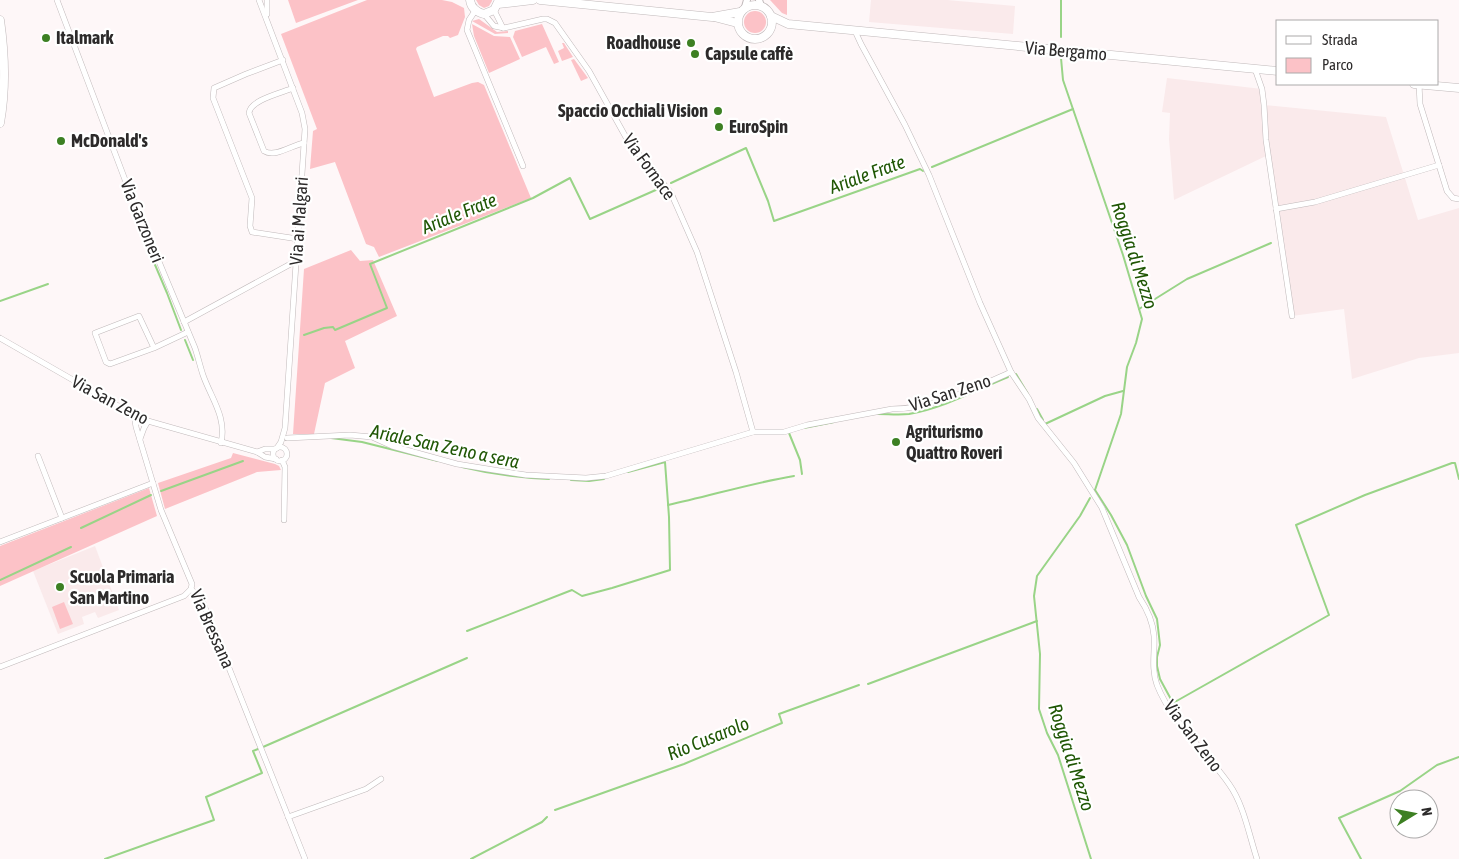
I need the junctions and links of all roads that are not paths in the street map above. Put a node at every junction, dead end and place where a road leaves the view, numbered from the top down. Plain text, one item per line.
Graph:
1 (57, 0) edge
2 (259, 0) edge
3 (267, 0) edge
4 (462, 0) edge
5 (533, 0) edge
6 (540, 0) edge
7 (470, 2) edge
8 (760, 3) edge
9 (497, 5) edge
10 (744, 7) edge
11 (475, 11) junction
12 (484, 14) junction
13 (771, 16) junction
14 (712, 17) junction
15 (0, 20) edge
16 (268, 22) junction
17 (737, 23) junction
18 (788, 24) junction
19 (504, 28) junction
20 (855, 30) junction
21 (770, 31) junction
22 (283, 60) junction
23 (1255, 69) junction
24 (1276, 71) edge
25 (1419, 85) edge
26 (1429, 85) edge
27 (292, 88) junction
28 (1459, 88) edge
29 (0, 123) edge
30 (304, 143) junction
31 (1438, 165) junction
32 (522, 166) dead end
33 (1459, 198) edge
34 (1276, 209) junction
35 (298, 239) junction
36 (296, 261) junction
37 (1292, 316) dead end
38 (184, 322) junction
39 (188, 332) junction
40 (0, 338) edge
41 (154, 348) junction
42 (1011, 372) junction
43 (134, 415) junction
44 (148, 421) junction
45 (285, 428) junction
46 (753, 432) junction
47 (287, 438) junction
48 (140, 439) junction
49 (221, 442) junction
50 (276, 448) junction
51 (285, 450) junction
52 (257, 452) junction
53 (38, 456) dead end
54 (279, 459) junction
55 (153, 482) junction
56 (62, 518) junction
57 (284, 520) dead end
58 (0, 542) edge
59 (191, 589) junction
60 (0, 667) edge
61 (381, 779) dead end
62 (288, 817) junction
63 (305, 859) edge
64 (1258, 859) edge

1 - 38 street, Via Garzoneri
2 - 16 street, Via ai Malgari
3 - 16 street, Via ai Malgari
4 - 7 main road
5 - 9 main road
6 - 14 main road, Via Bergamo
7 - 11 main road
8 - 10 main road, Via Bergamo
8 - 13 main road, Via Bergamo
9 - 12 main road
9 - 19 street
10 - 14 main road, Via Bergamo
10 - 17 main road
11 - 12 main road
11 - 32 street
12 - 19 street
13 - 18 main road, Via Bergamo
13 - 21 main road
14 - 17 main road, Via Bergamo
15 - 29 main road
16 - 22 street, Via ai Malgari
17 - 21 main road, Via Bergamo
18 - 20 main road, Via Bergamo
18 - 21 main road, Via Bergamo
19 - 46 street, Via Fornace
20 - 23 main road, Via Bergamo
20 - 42 street
22 - 27 street, Via ai Malgari
22 - 35 street
23 - 24 main road, Via Bergamo
23 - 34 street
25 - 31 street
26 - 28 main road
27 - 30 street, Via ai Malgari
27 - 30 street
30 - 35 street, Via ai Malgari
31 - 33 street
31 - 34 street
34 - 37 street
35 - 36 street, Via ai Malgari
36 - 38 street
36 - 45 street, Via ai Malgari
38 - 39 street, Via Garzoneri
39 - 41 street
39 - 49 street, Via Garzoneri
40 - 43 street, Via San Zeno
41 - 41 street
42 - 46 street, Via San Zeno
42 - 64 street, Via San Zeno
43 - 44 street, Via San Zeno
43 - 48 street, Via Bressana
44 - 48 street
44 - 49 street, Via San Zeno
45 - 47 street
45 - 50 street
46 - 47 street, Via San Zeno
47 - 51 street
48 - 55 street, Via Bressana
49 - 52 street, Via San Zeno
50 - 51 street
50 - 52 street
50 - 54 street
51 - 54 street
52 - 54 street, Via San Zeno
53 - 56 street
54 - 57 street
55 - 56 street
55 - 59 street, Via Bressana
56 - 58 street
59 - 60 street
59 - 62 street, Via Bressana
61 - 62 street
62 - 63 street, Via Bressana

